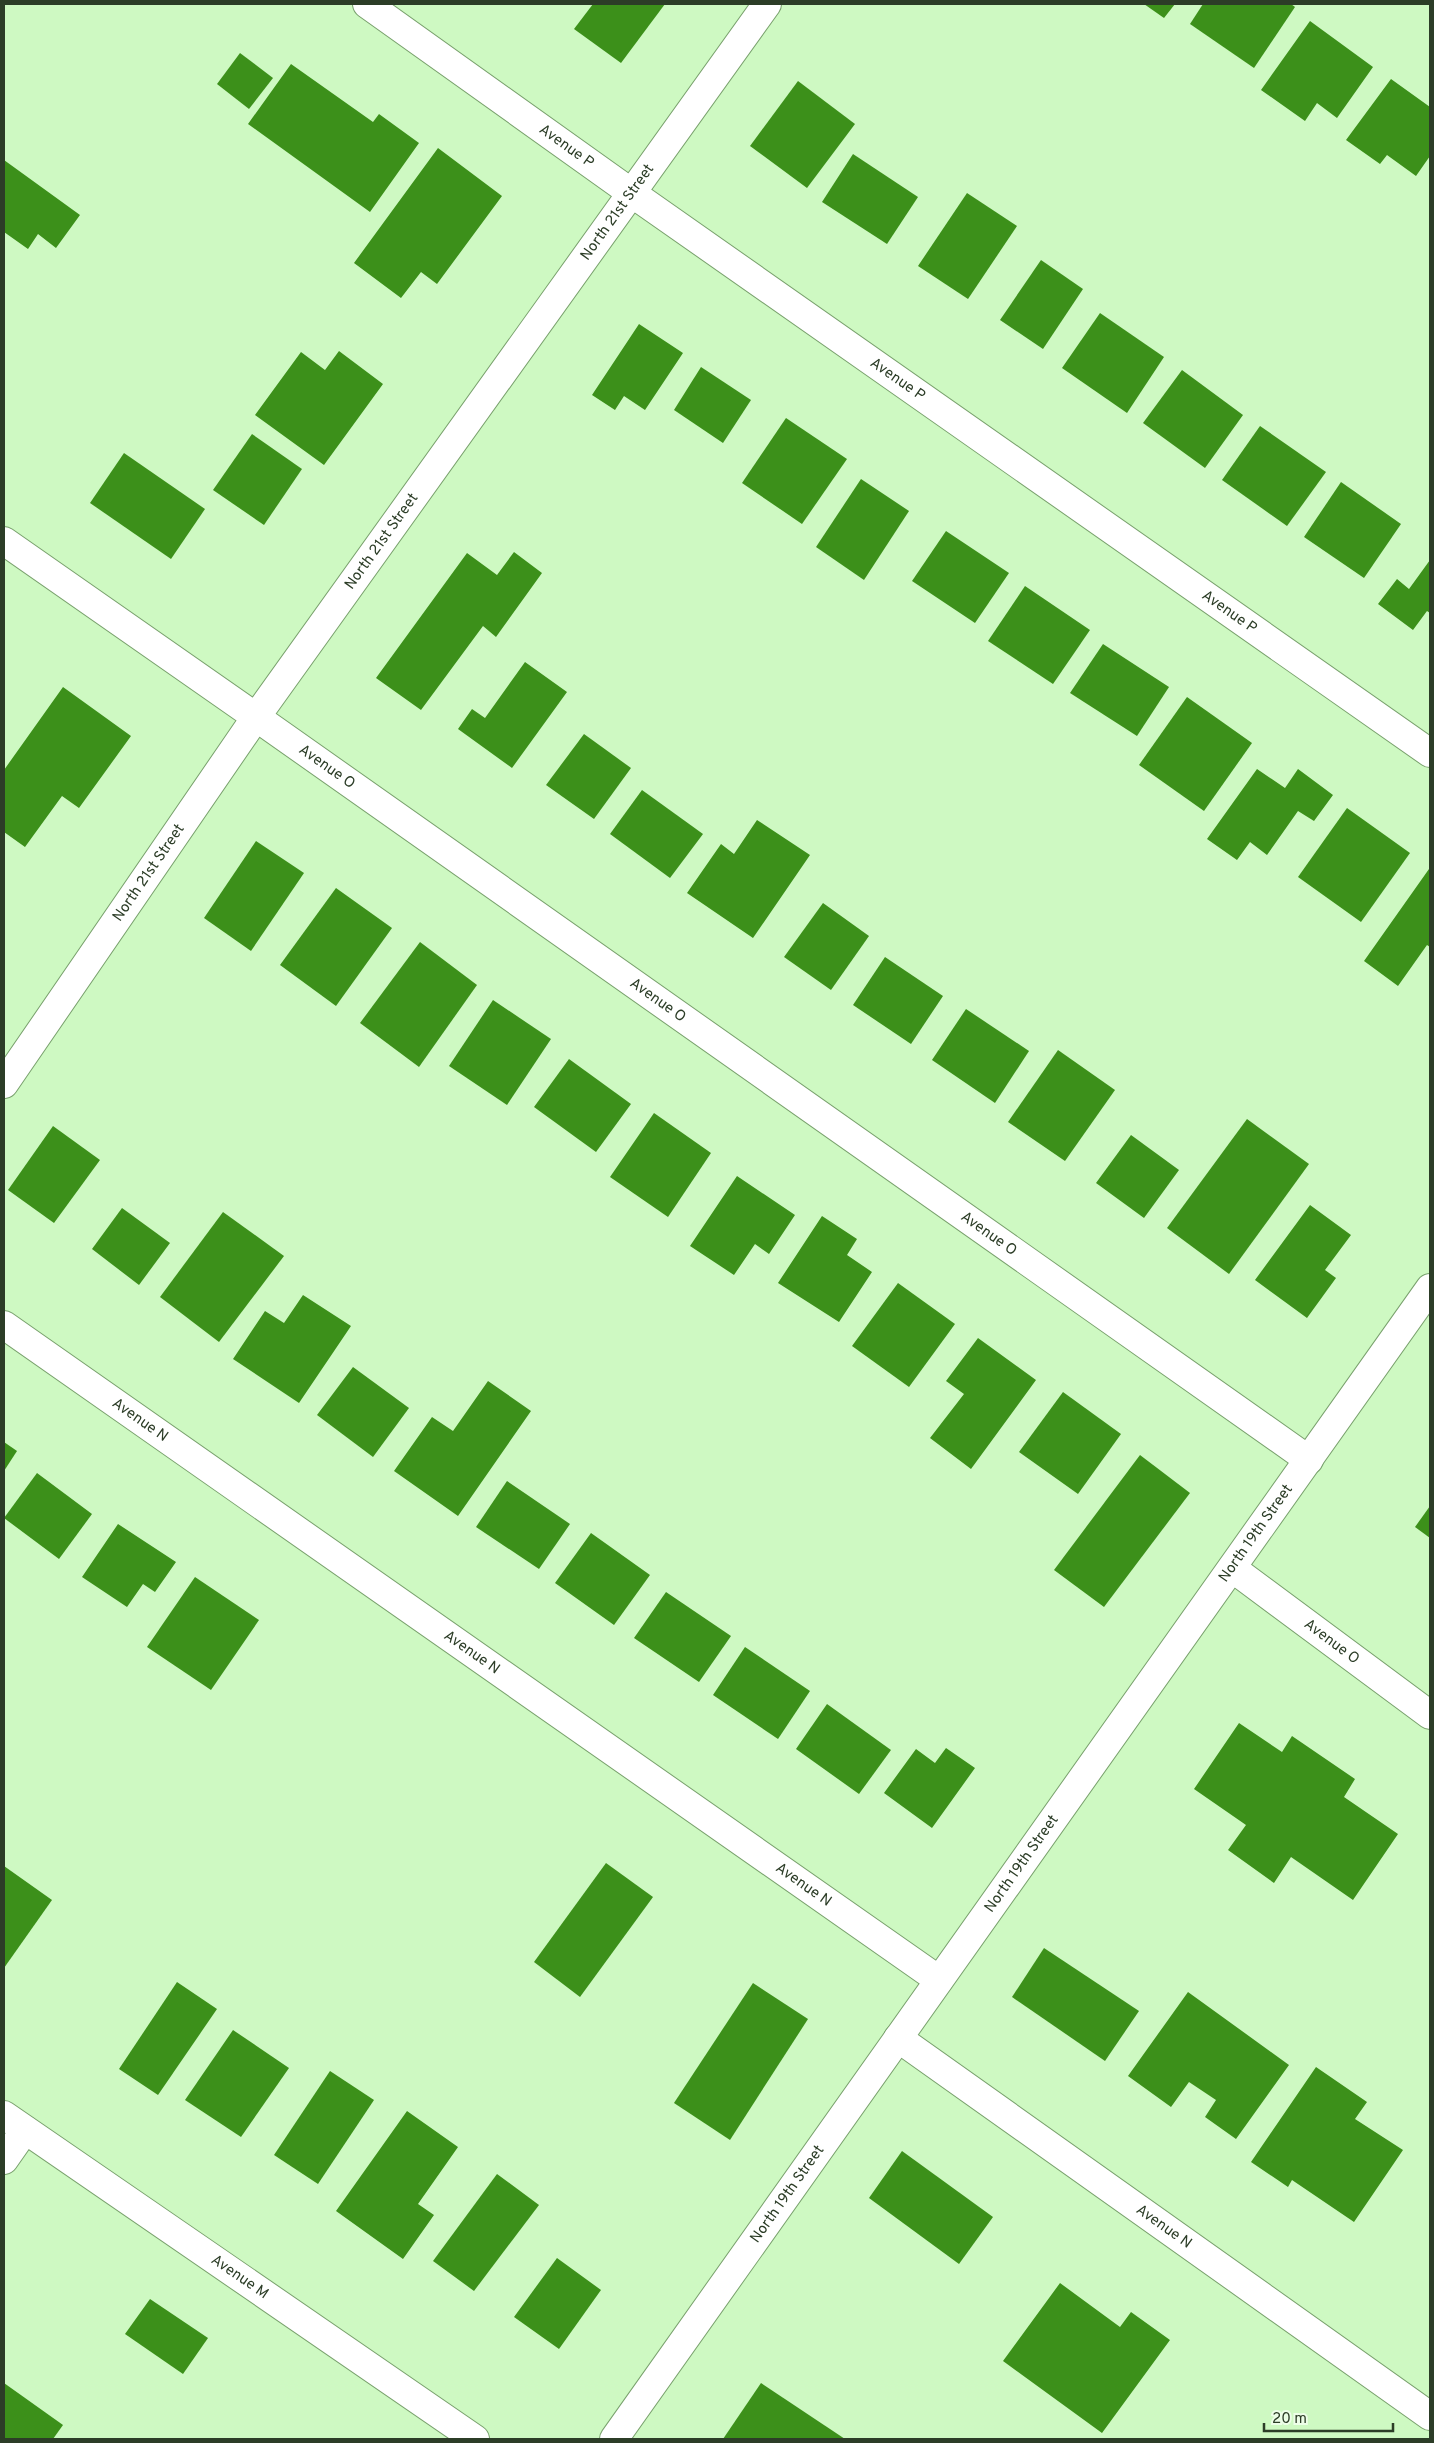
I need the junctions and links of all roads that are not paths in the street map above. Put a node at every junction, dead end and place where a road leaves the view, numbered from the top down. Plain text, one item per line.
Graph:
1 (367, 4) edge
2 (767, 4) edge
3 (632, 194) junction
4 (4, 541) edge
5 (256, 717) junction
6 (1430, 753) edge
7 (4, 1084) edge
8 (1430, 1288) edge
9 (4, 1325) edge
10 (1309, 1460) junction
11 (1232, 1568) junction
12 (1430, 1715) edge
13 (939, 1980) junction
14 (898, 2038) junction
15 (14, 2123) edge
16 (4, 2160) edge
17 (1430, 2416) edge
18 (475, 2439) edge
19 (614, 2439) edge

1 - 3 street, Avenue P
2 - 3 street, North 21st Street
3 - 5 street, North 21st Street
3 - 6 street, Avenue P
4 - 5 street, Avenue O
5 - 7 street, North 21st Street
5 - 10 street, Avenue O
8 - 10 street, North 19th Street
9 - 13 street, Avenue N
10 - 11 street, North 19th Street
11 - 12 street, Avenue O
11 - 13 street, North 19th Street
13 - 14 street, North 19th Street
14 - 17 street, Avenue N
14 - 19 street, North 19th Street
15 - 16 street
15 - 18 street, Avenue M

